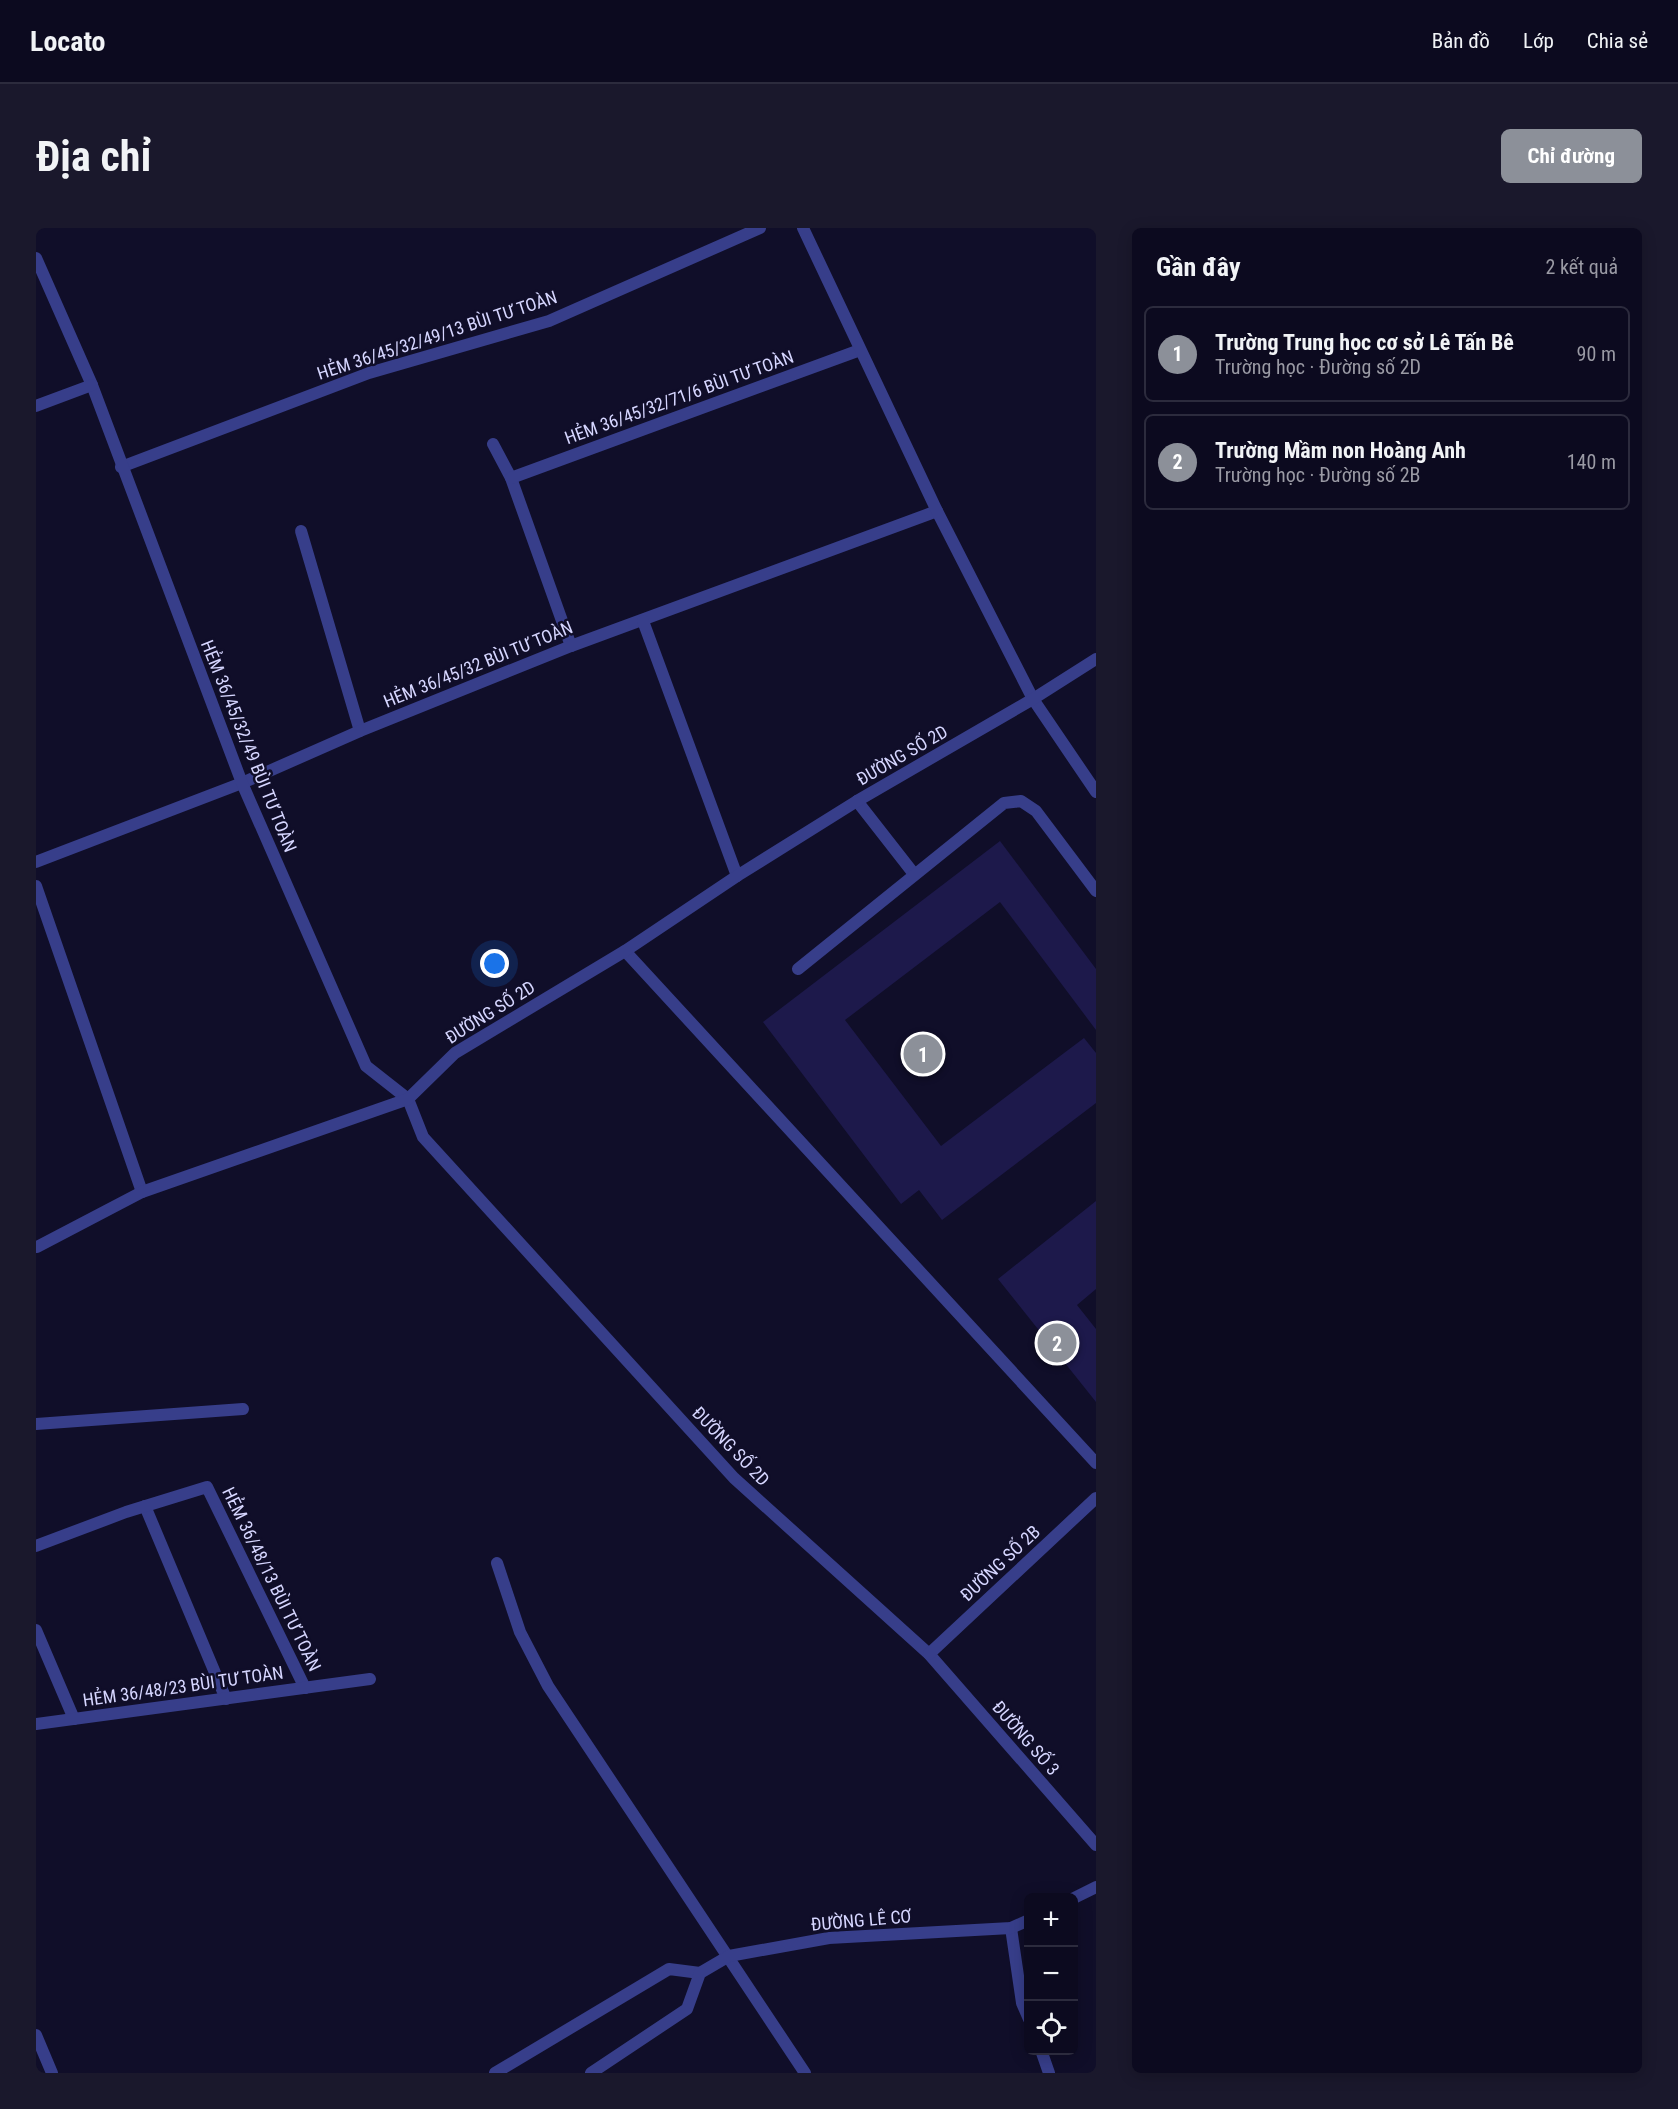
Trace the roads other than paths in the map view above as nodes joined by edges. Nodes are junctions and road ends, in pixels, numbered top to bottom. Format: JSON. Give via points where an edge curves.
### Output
{"nodes":[{"id":1,"x":760,"y":228,"type":"edge"},
{"id":2,"x":803,"y":228,"type":"edge"},
{"id":3,"x":36,"y":258,"type":"edge"},
{"id":4,"x":860,"y":350,"type":"junction"},
{"id":5,"x":92,"y":385,"type":"junction"},
{"id":6,"x":36,"y":406,"type":"edge"},
{"id":7,"x":493,"y":444,"type":"dead end"},
{"id":8,"x":121,"y":467,"type":"junction"},
{"id":9,"x":511,"y":478,"type":"junction"},
{"id":10,"x":937,"y":511,"type":"junction"},
{"id":11,"x":301,"y":531,"type":"dead end"},
{"id":12,"x":643,"y":621,"type":"junction"},
{"id":13,"x":571,"y":646,"type":"junction"},
{"id":14,"x":1096,"y":659,"type":"edge"},
{"id":15,"x":1033,"y":699,"type":"junction"},
{"id":16,"x":360,"y":731,"type":"junction"},
{"id":17,"x":242,"y":783,"type":"junction"},
{"id":18,"x":1096,"y":792,"type":"edge"},
{"id":19,"x":857,"y":801,"type":"junction"},
{"id":20,"x":36,"y":862,"type":"edge"},
{"id":21,"x":914,"y":874,"type":"junction"},
{"id":22,"x":738,"y":876,"type":"junction"},
{"id":23,"x":36,"y":886,"type":"edge"},
{"id":24,"x":1096,"y":891,"type":"edge"},
{"id":25,"x":626,"y":951,"type":"junction"},
{"id":26,"x":798,"y":969,"type":"dead end"},
{"id":27,"x":408,"y":1099,"type":"junction"},
{"id":28,"x":142,"y":1192,"type":"junction"},
{"id":29,"x":36,"y":1246,"type":"edge"},
{"id":30,"x":243,"y":1409,"type":"dead end"},
{"id":31,"x":36,"y":1424,"type":"edge"},
{"id":32,"x":1096,"y":1463,"type":"edge"},
{"id":33,"x":1096,"y":1498,"type":"edge"},
{"id":34,"x":145,"y":1506,"type":"junction"},
{"id":35,"x":36,"y":1546,"type":"edge"},
{"id":36,"x":497,"y":1563,"type":"dead end"},
{"id":37,"x":36,"y":1630,"type":"edge"},
{"id":38,"x":929,"y":1654,"type":"junction"},
{"id":39,"x":370,"y":1679,"type":"dead end"},
{"id":40,"x":305,"y":1688,"type":"junction"},
{"id":41,"x":226,"y":1699,"type":"junction"},
{"id":42,"x":74,"y":1719,"type":"junction"},
{"id":43,"x":36,"y":1724,"type":"edge"},
{"id":44,"x":1096,"y":1845,"type":"edge"},
{"id":45,"x":1096,"y":1887,"type":"edge"},
{"id":46,"x":1078,"y":1896,"type":"edge"},
{"id":47,"x":1024,"y":1922,"type":"edge"},
{"id":48,"x":1011,"y":1928,"type":"junction"},
{"id":49,"x":729,"y":1956,"type":"junction"},
{"id":50,"x":700,"y":1973,"type":"junction"},
{"id":51,"x":1024,"y":2008,"type":"edge"},
{"id":52,"x":36,"y":2035,"type":"edge"},
{"id":53,"x":1043,"y":2055,"type":"edge"},
{"id":54,"x":52,"y":2073,"type":"edge"},
{"id":55,"x":495,"y":2073,"type":"edge"},
{"id":56,"x":591,"y":2073,"type":"edge"},
{"id":57,"x":806,"y":2073,"type":"edge"},
{"id":58,"x":1049,"y":2073,"type":"edge"}],
"edges":[{"from":1,"to":8,"type":"street","name":"HẺM 36/45/32/49/13 BÙI TƯ TOÀN","via":[[549,321],[369,373]]},
{"from":2,"to":4,"type":"street"},
{"from":3,"to":5,"type":"street","name":"HẺM 36/45/32/49 BÙI TƯ TOÀN"},
{"from":4,"to":9,"type":"street","name":"HẺM 36/45/32/71/6 BÙI TƯ TOÀN"},
{"from":4,"to":10,"type":"street"},
{"from":5,"to":6,"type":"street"},
{"from":5,"to":8,"type":"street","name":"HẺM 36/45/32/49 BÙI TƯ TOÀN"},
{"from":7,"to":9,"type":"street"},
{"from":8,"to":17,"type":"street","name":"HẺM 36/45/32/49 BÙI TƯ TOÀN"},
{"from":9,"to":13,"type":"street"},
{"from":10,"to":12,"type":"street","name":"HẺM 36/45/32 BÙI TƯ TOÀN"},
{"from":10,"to":15,"type":"street"},
{"from":11,"to":16,"type":"street"},
{"from":12,"to":13,"type":"street","name":"HẺM 36/45/32 BÙI TƯ TOÀN"},
{"from":12,"to":22,"type":"street"},
{"from":13,"to":16,"type":"street","name":"HẺM 36/45/32 BÙI TƯ TOÀN"},
{"from":14,"to":15,"type":"street","name":"ĐƯỜNG SỐ 2D"},
{"from":15,"to":18,"type":"street"},
{"from":15,"to":19,"type":"street","name":"ĐƯỜNG SỐ 2D"},
{"from":16,"to":17,"type":"street","name":"HẺM 36/45/32 BÙI TƯ TOÀN"},
{"from":17,"to":20,"type":"street","name":"HẺM 36/45/32 BÙI TƯ TOÀN"},
{"from":17,"to":27,"type":"street","name":"HẺM 36/45/32/49 BÙI TƯ TOÀN","via":[[366,1066]]},
{"from":19,"to":21,"type":"street"},
{"from":19,"to":22,"type":"street","name":"ĐƯỜNG SỐ 2D"},
{"from":21,"to":24,"type":"street","via":[[1004,803],[1021,801],[1036,811]]},
{"from":21,"to":26,"type":"street"},
{"from":22,"to":25,"type":"street","name":"ĐƯỜNG SỐ 2D"},
{"from":23,"to":28,"type":"street"},
{"from":25,"to":27,"type":"street","name":"ĐƯỜNG SỐ 2D","via":[[455,1053]]},
{"from":25,"to":32,"type":"street"},
{"from":27,"to":28,"type":"street"},
{"from":27,"to":38,"type":"street","name":"ĐƯỜNG SỐ 2D","via":[[423,1137],[734,1478]]},
{"from":28,"to":29,"type":"street"},
{"from":30,"to":31,"type":"street"},
{"from":33,"to":38,"type":"street","name":"ĐƯỜNG SỐ 2B"},
{"from":34,"to":35,"type":"street","name":"HẺM 36/48/13 BÙI TƯ TOÀN"},
{"from":34,"to":40,"type":"street","name":"HẺM 36/48/13 BÙI TƯ TOÀN","via":[[207,1487]]},
{"from":34,"to":41,"type":"street"},
{"from":36,"to":49,"type":"street","via":[[520,1632],[548,1686]]},
{"from":37,"to":42,"type":"street"},
{"from":38,"to":44,"type":"street","name":"ĐƯỜNG SỐ 3"},
{"from":39,"to":40,"type":"street","name":"HẺM 36/48/23 BÙI TƯ TOÀN"},
{"from":40,"to":41,"type":"street","name":"HẺM 36/48/23 BÙI TƯ TOÀN"},
{"from":41,"to":42,"type":"street","name":"HẺM 36/48/23 BÙI TƯ TOÀN"},
{"from":42,"to":43,"type":"street","name":"HẺM 36/48/23 BÙI TƯ TOÀN"},
{"from":45,"to":46,"type":"street"},
{"from":47,"to":48,"type":"street","name":"ĐƯỜNG LÊ CƠ"},
{"from":48,"to":49,"type":"street","name":"ĐƯỜNG LÊ CƠ","via":[[829,1938]]},
{"from":48,"to":51,"type":"street"},
{"from":49,"to":50,"type":"street","name":"ĐƯỜNG LÊ CƠ"},
{"from":49,"to":57,"type":"street"},
{"from":50,"to":55,"type":"street","via":[[669,1969]]},
{"from":50,"to":56,"type":"street","via":[[687,2009]]},
{"from":52,"to":54,"type":"street"},
{"from":53,"to":58,"type":"street"}]}
